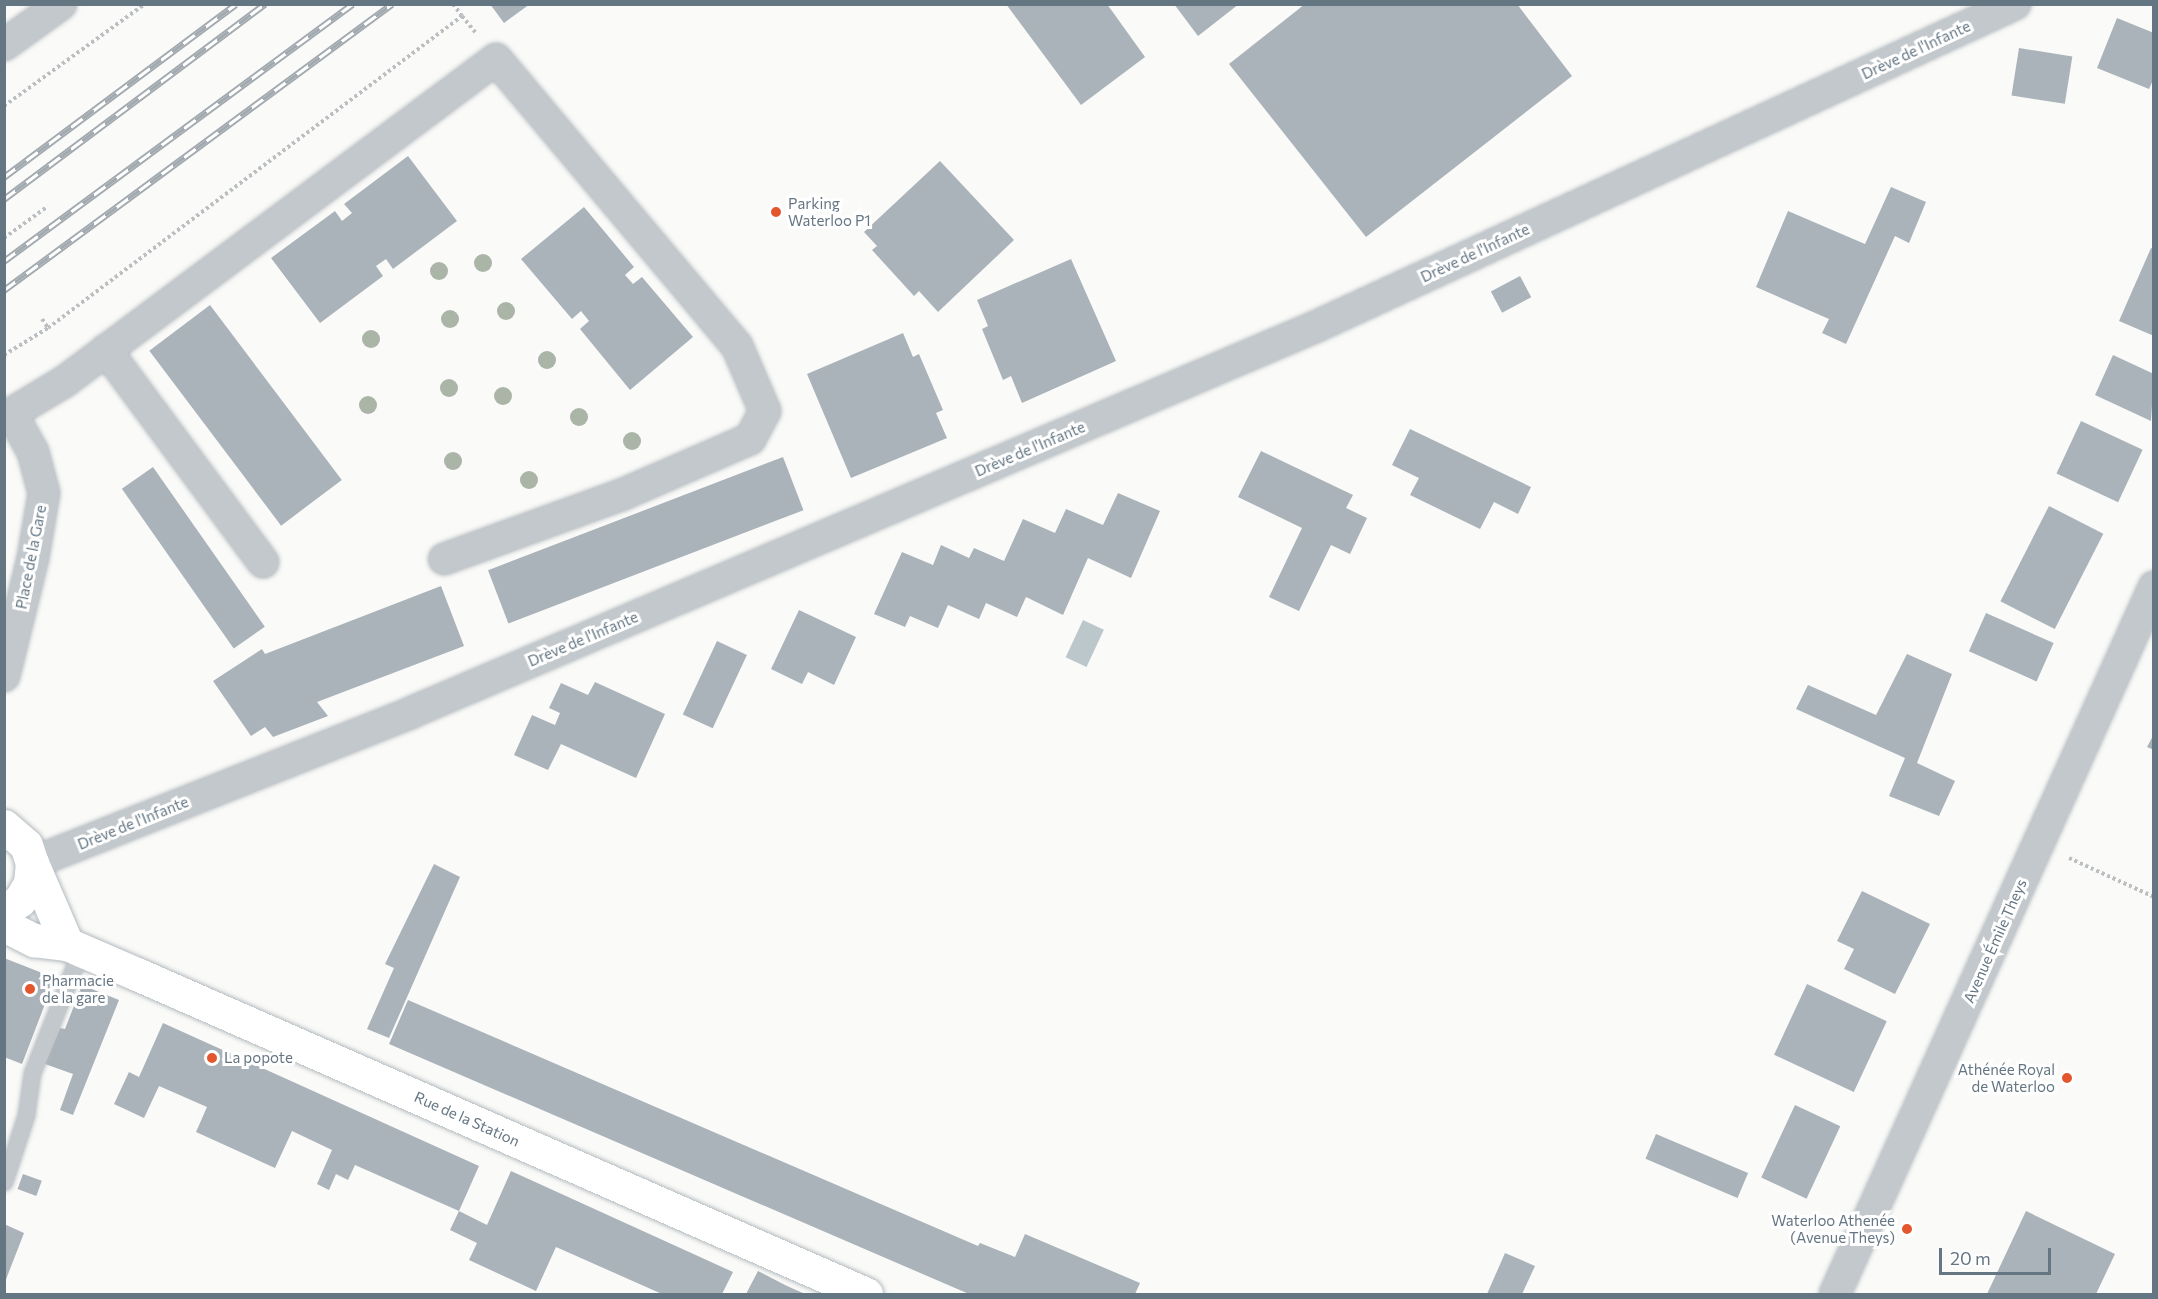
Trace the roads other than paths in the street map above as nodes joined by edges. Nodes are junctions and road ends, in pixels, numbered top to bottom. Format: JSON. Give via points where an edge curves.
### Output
{"nodes":[{"id":1,"x":61,"y":4,"type":"edge"},
{"id":2,"x":2015,"y":4,"type":"edge"},
{"id":3,"x":4,"y":45,"type":"edge"},
{"id":4,"x":106,"y":350,"type":"junction"},
{"id":5,"x":9,"y":417,"type":"edge"},
{"id":6,"x":444,"y":560,"type":"dead end"},
{"id":7,"x":263,"y":562,"type":"dead end"},
{"id":8,"x":2154,"y":586,"type":"edge"},
{"id":9,"x":4,"y":676,"type":"edge"},
{"id":10,"x":4,"y":826,"type":"edge"},
{"id":11,"x":32,"y":863,"type":"junction"},
{"id":12,"x":4,"y":912,"type":"edge"},
{"id":13,"x":4,"y":925,"type":"edge"},
{"id":14,"x":74,"y":947,"type":"junction"},
{"id":15,"x":4,"y":1182,"type":"edge"},
{"id":16,"x":866,"y":1294,"type":"edge"},
{"id":17,"x":1835,"y":1294,"type":"edge"}],
"edges":[{"from":1,"to":3,"type":"street"},
{"from":2,"to":11,"type":"street","name":"Drève de l'Infante","via":[[1304,332],[410,713]]},
{"from":4,"to":5,"type":"street"},
{"from":4,"to":6,"type":"street","via":[[496,59],[737,346],[765,411],[750,439],[621,495]]},
{"from":4,"to":7,"type":"street"},
{"from":5,"to":9,"type":"street","name":"Place de la Gare","via":[[33,452],[44,493],[33,558]]},
{"from":8,"to":17,"type":"street","name":"Avenue Émile Theys"},
{"from":10,"to":11,"type":"street","via":[[26,845]]},
{"from":11,"to":12,"type":"street","via":[[30,883],[20,900]]},
{"from":11,"to":14,"type":"street"},
{"from":13,"to":14,"type":"street","name":"Rue de la Station","via":[[34,940]]},
{"from":14,"to":15,"type":"lane","via":[[33,1073],[26,1115]]},
{"from":14,"to":16,"type":"street","name":"Rue de la Station"}]}
